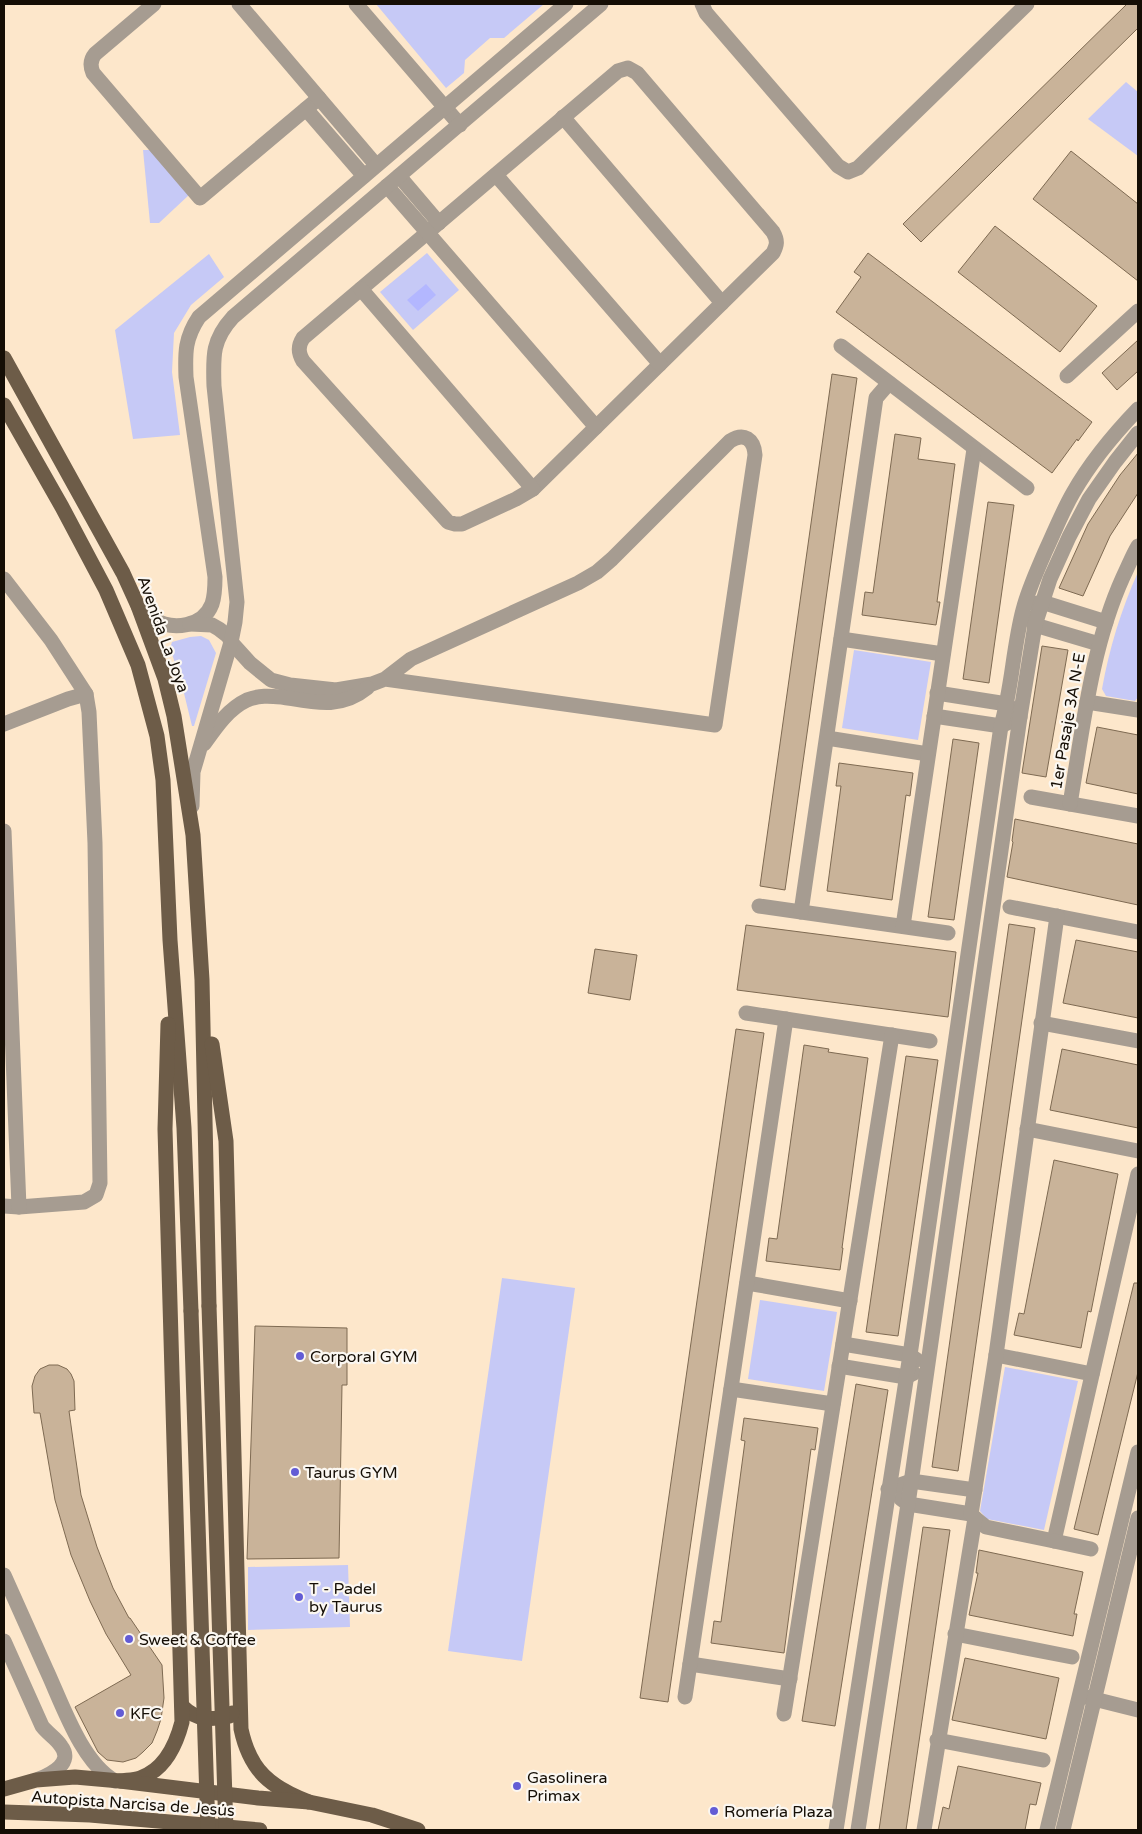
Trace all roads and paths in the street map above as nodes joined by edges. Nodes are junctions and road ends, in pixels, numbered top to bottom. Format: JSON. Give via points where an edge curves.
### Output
{"nodes":[{"id":1,"x":154,"y":4,"type":"edge"},
{"id":2,"x":239,"y":4,"type":"edge"},
{"id":3,"x":356,"y":4,"type":"edge"},
{"id":4,"x":566,"y":4,"type":"edge"},
{"id":5,"x":601,"y":4,"type":"edge"},
{"id":6,"x":702,"y":4,"type":"edge"},
{"id":7,"x":1027,"y":4,"type":"edge"},
{"id":8,"x":319,"y":98,"type":"junction"},
{"id":9,"x":445,"y":107,"type":"junction"},
{"id":10,"x":306,"y":109,"type":"junction"},
{"id":11,"x":563,"y":117,"type":"junction"},
{"id":12,"x":460,"y":124,"type":"junction"},
{"id":13,"x":376,"y":165,"type":"junction"},
{"id":14,"x":496,"y":175,"type":"junction"},
{"id":15,"x":364,"y":176,"type":"junction"},
{"id":16,"x":399,"y":176,"type":"junction"},
{"id":17,"x":387,"y":186,"type":"junction"},
{"id":18,"x":434,"y":227,"type":"junction"},
{"id":19,"x":361,"y":289,"type":"junction"},
{"id":20,"x":722,"y":303,"type":"junction"},
{"id":21,"x":1138,"y":311,"type":"edge"},
{"id":22,"x":841,"y":346,"type":"dead end"},
{"id":23,"x":4,"y":358,"type":"edge"},
{"id":24,"x":660,"y":364,"type":"junction"},
{"id":25,"x":1067,"y":376,"type":"dead end"},
{"id":26,"x":889,"y":383,"type":"junction"},
{"id":27,"x":216,"y":397,"type":"junction"},
{"id":28,"x":190,"y":402,"type":"junction"},
{"id":29,"x":4,"y":405,"type":"edge"},
{"id":30,"x":1138,"y":409,"type":"edge"},
{"id":31,"x":596,"y":427,"type":"junction"},
{"id":32,"x":1138,"y":433,"type":"edge"},
{"id":33,"x":974,"y":449,"type":"junction"},
{"id":34,"x":1026,"y":488,"type":"dead end"},
{"id":35,"x":533,"y":489,"type":"junction"},
{"id":36,"x":1138,"y":546,"type":"edge"},
{"id":37,"x":4,"y":579,"type":"edge"},
{"id":38,"x":1042,"y":602,"type":"junction"},
{"id":39,"x":138,"y":606,"type":"junction"},
{"id":40,"x":1024,"y":608,"type":"junction"},
{"id":41,"x":1106,"y":622,"type":"junction"},
{"id":42,"x":190,"y":624,"type":"junction"},
{"id":43,"x":1035,"y":625,"type":"junction"},
{"id":44,"x":841,"y":638,"type":"junction"},
{"id":45,"x":231,"y":642,"type":"junction"},
{"id":46,"x":1100,"y":644,"type":"junction"},
{"id":47,"x":943,"y":654,"type":"junction"},
{"id":48,"x":379,"y":682,"type":"junction"},
{"id":49,"x":86,"y":694,"type":"junction"},
{"id":50,"x":938,"y":694,"type":"junction"},
{"id":51,"x":1087,"y":702,"type":"junction"},
{"id":52,"x":1007,"y":704,"type":"junction"},
{"id":53,"x":1138,"y":710,"type":"edge"},
{"id":54,"x":934,"y":716,"type":"junction"},
{"id":55,"x":1020,"y":717,"type":"junction"},
{"id":56,"x":4,"y":724,"type":"edge"},
{"id":57,"x":1001,"y":726,"type":"junction"},
{"id":58,"x":827,"y":738,"type":"junction"},
{"id":59,"x":198,"y":752,"type":"junction"},
{"id":60,"x":928,"y":754,"type":"junction"},
{"id":61,"x":1031,"y":797,"type":"dead end"},
{"id":62,"x":1070,"y":804,"type":"junction"},
{"id":63,"x":1138,"y":816,"type":"edge"},
{"id":64,"x":4,"y":831,"type":"edge"},
{"id":65,"x":194,"y":835,"type":"junction"},
{"id":66,"x":759,"y":906,"type":"dead end"},
{"id":67,"x":1010,"y":907,"type":"dead end"},
{"id":68,"x":801,"y":912,"type":"junction"},
{"id":69,"x":1057,"y":916,"type":"junction"},
{"id":70,"x":903,"y":926,"type":"junction"},
{"id":71,"x":1138,"y":932,"type":"edge"},
{"id":72,"x":948,"y":933,"type":"dead end"},
{"id":73,"x":170,"y":940,"type":"junction"},
{"id":74,"x":202,"y":980,"type":"junction"},
{"id":75,"x":746,"y":1013,"type":"dead end"},
{"id":76,"x":786,"y":1019,"type":"junction"},
{"id":77,"x":1041,"y":1023,"type":"junction"},
{"id":78,"x":892,"y":1035,"type":"junction"},
{"id":79,"x":930,"y":1041,"type":"dead end"},
{"id":80,"x":1138,"y":1042,"type":"edge"},
{"id":81,"x":1027,"y":1129,"type":"junction"},
{"id":82,"x":1138,"y":1151,"type":"edge"},
{"id":83,"x":1138,"y":1174,"type":"edge"},
{"id":84,"x":11,"y":1206,"type":"edge"},
{"id":85,"x":747,"y":1283,"type":"junction"},
{"id":86,"x":850,"y":1300,"type":"junction"},
{"id":87,"x":843,"y":1344,"type":"junction"},
{"id":88,"x":910,"y":1355,"type":"junction"},
{"id":89,"x":996,"y":1355,"type":"junction"},
{"id":90,"x":839,"y":1366,"type":"junction"},
{"id":91,"x":927,"y":1367,"type":"junction"},
{"id":92,"x":1092,"y":1374,"type":"junction"},
{"id":93,"x":906,"y":1376,"type":"junction"},
{"id":94,"x":731,"y":1389,"type":"junction"},
{"id":95,"x":833,"y":1404,"type":"junction"},
{"id":96,"x":1138,"y":1452,"type":"edge"},
{"id":97,"x":911,"y":1480,"type":"junction"},
{"id":98,"x":888,"y":1488,"type":"junction"},
{"id":99,"x":975,"y":1490,"type":"junction"},
{"id":100,"x":908,"y":1504,"type":"junction"},
{"id":101,"x":973,"y":1516,"type":"junction"},
{"id":102,"x":1138,"y":1518,"type":"edge"},
{"id":103,"x":1054,"y":1541,"type":"junction"},
{"id":104,"x":1091,"y":1549,"type":"dead end"},
{"id":105,"x":4,"y":1575,"type":"edge"},
{"id":106,"x":955,"y":1634,"type":"junction"},
{"id":107,"x":4,"y":1641,"type":"edge"},
{"id":108,"x":1072,"y":1657,"type":"dead end"},
{"id":109,"x":690,"y":1664,"type":"junction"},
{"id":110,"x":790,"y":1679,"type":"junction"},
{"id":111,"x":686,"y":1698,"type":"dead end"},
{"id":112,"x":1088,"y":1698,"type":"junction"},
{"id":113,"x":240,"y":1703,"type":"junction"},
{"id":114,"x":182,"y":1706,"type":"junction"},
{"id":115,"x":1138,"y":1710,"type":"edge"},
{"id":116,"x":784,"y":1714,"type":"dead end"},
{"id":117,"x":74,"y":1730,"type":"junction"},
{"id":118,"x":56,"y":1740,"type":"junction"},
{"id":119,"x":937,"y":1740,"type":"junction"},
{"id":120,"x":1042,"y":1760,"type":"dead end"},
{"id":121,"x":36,"y":1780,"type":"junction"},
{"id":122,"x":118,"y":1781,"type":"junction"},
{"id":123,"x":4,"y":1789,"type":"edge"},
{"id":124,"x":309,"y":1802,"type":"junction"},
{"id":125,"x":4,"y":1812,"type":"edge"},
{"id":126,"x":208,"y":1830,"type":"edge"},
{"id":127,"x":226,"y":1830,"type":"edge"},
{"id":128,"x":260,"y":1830,"type":"edge"},
{"id":129,"x":418,"y":1830,"type":"edge"},
{"id":130,"x":836,"y":1830,"type":"edge"},
{"id":131,"x":858,"y":1830,"type":"edge"},
{"id":132,"x":924,"y":1830,"type":"edge"},
{"id":133,"x":1047,"y":1830,"type":"edge"},
{"id":134,"x":1063,"y":1830,"type":"edge"}],
"edges":[{"from":1,"to":10,"type":"street","via":[[95,54],[90,63],[91,69],[200,198]]},
{"from":2,"to":8,"type":"street"},
{"from":3,"to":9,"type":"street"},
{"from":4,"to":9,"type":"street"},
{"from":5,"to":12,"type":"street"},
{"from":6,"to":7,"type":"street","via":[[706,13],[838,166],[848,172],[858,168]]},
{"from":8,"to":10,"type":"street"},
{"from":8,"to":13,"type":"street"},
{"from":9,"to":12,"type":"street"},
{"from":9,"to":13,"type":"street"},
{"from":10,"to":15,"type":"street"},
{"from":11,"to":14,"type":"street"},
{"from":11,"to":20,"type":"street"},
{"from":11,"to":20,"type":"street","via":[[618,71],[633,69],[773,232],[777,242],[773,253]]},
{"from":12,"to":16,"type":"street"},
{"from":13,"to":15,"type":"street"},
{"from":14,"to":18,"type":"street"},
{"from":14,"to":24,"type":"street"},
{"from":15,"to":28,"type":"street","via":[[199,317],[188,336],[186,348]]},
{"from":16,"to":17,"type":"street"},
{"from":16,"to":18,"type":"street"},
{"from":17,"to":18,"type":"street"},
{"from":17,"to":27,"type":"street","via":[[226,325],[215,346]]},
{"from":18,"to":19,"type":"street"},
{"from":18,"to":31,"type":"street"},
{"from":19,"to":35,"type":"street"},
{"from":19,"to":35,"type":"street","via":[[303,338],[299,348],[302,361],[448,522],[462,524]]},
{"from":20,"to":24,"type":"street"},
{"from":21,"to":25,"type":"street"},
{"from":22,"to":26,"type":"street"},
{"from":23,"to":39,"type":"main road","name":"Avenida La Joya"},
{"from":24,"to":31,"type":"street"},
{"from":26,"to":33,"type":"street"},
{"from":26,"to":44,"type":"street","via":[[876,398]]},
{"from":27,"to":28,"type":"street"},
{"from":27,"to":45,"type":"street","via":[[237,602]]},
{"from":28,"to":42,"type":"street","via":[[215,577],[215,592],[208,611]]},
{"from":29,"to":73,"type":"main road","via":[[106,590],[138,665],[157,736],[163,780]]},
{"from":30,"to":40,"type":"street","via":[[1122,425],[1073,493],[1035,575]]},
{"from":31,"to":35,"type":"street"},
{"from":32,"to":38,"type":"street","via":[[1089,499],[1069,536]]},
{"from":33,"to":34,"type":"street"},
{"from":33,"to":47,"type":"street"},
{"from":36,"to":41,"type":"street","name":"1er Pasaje 3A N-E"},
{"from":37,"to":49,"type":"street","via":[[51,640]]},
{"from":38,"to":40,"type":"street"},
{"from":38,"to":41,"type":"street"},
{"from":38,"to":43,"type":"street"},
{"from":39,"to":42,"type":"street","via":[[159,622]]},
{"from":39,"to":65,"type":"main road","name":"Avenida La Joya","via":[[165,679]]},
{"from":40,"to":43,"type":"street"},
{"from":40,"to":52,"type":"street"},
{"from":41,"to":46,"type":"street","name":"1er Pasaje 3A N-E"},
{"from":42,"to":45,"type":"street","via":[[212,625],[224,632]]},
{"from":43,"to":46,"type":"street","name":"1er Pasaje 3A N-E"},
{"from":43,"to":55,"type":"street"},
{"from":44,"to":47,"type":"street"},
{"from":44,"to":58,"type":"street"},
{"from":45,"to":48,"type":"street","via":[[262,675],[278,682],[325,690]]},
{"from":45,"to":59,"type":"street"},
{"from":46,"to":51,"type":"street","name":"1er Pasaje 3A N-E"},
{"from":47,"to":50,"type":"street"},
{"from":48,"to":48,"type":"street","via":[[715,725],[755,455],[751,441],[745,437],[730,441],[596,572],[411,659]]},
{"from":48,"to":59,"type":"street","via":[[338,703],[261,696],[248,700],[221,722]]},
{"from":49,"to":56,"type":"street"},
{"from":49,"to":84,"type":"street","via":[[95,843],[100,1183],[96,1195],[84,1202]]},
{"from":50,"to":52,"type":"street"},
{"from":50,"to":54,"type":"street"},
{"from":51,"to":53,"type":"street"},
{"from":51,"to":62,"type":"street","name":"1er Pasaje 3A N-E"},
{"from":52,"to":55,"type":"street"},
{"from":52,"to":57,"type":"street"},
{"from":54,"to":57,"type":"street"},
{"from":54,"to":60,"type":"street"},
{"from":55,"to":57,"type":"street"},
{"from":55,"to":91,"type":"street"},
{"from":57,"to":88,"type":"street"},
{"from":58,"to":60,"type":"street"},
{"from":58,"to":68,"type":"street"},
{"from":59,"to":65,"type":"street","via":[[192,787]]},
{"from":60,"to":70,"type":"street"},
{"from":61,"to":62,"type":"street"},
{"from":62,"to":63,"type":"street"},
{"from":64,"to":84,"type":"street"},
{"from":65,"to":74,"type":"main road","name":"Avenida La Joya"},
{"from":66,"to":68,"type":"street"},
{"from":67,"to":69,"type":"street"},
{"from":68,"to":70,"type":"street"},
{"from":69,"to":71,"type":"street"},
{"from":69,"to":77,"type":"street"},
{"from":70,"to":72,"type":"street"},
{"from":73,"to":114,"type":"main road","via":[[166,1129]]},
{"from":73,"to":126,"type":"main road","bridge":true,"via":[[184,1128]]},
{"from":74,"to":113,"type":"main road","via":[[226,1141]]},
{"from":74,"to":127,"type":"main road","bridge":true},
{"from":75,"to":76,"type":"street"},
{"from":76,"to":78,"type":"street"},
{"from":76,"to":85,"type":"street"},
{"from":77,"to":80,"type":"street"},
{"from":77,"to":81,"type":"street"},
{"from":78,"to":79,"type":"street"},
{"from":78,"to":86,"type":"street"},
{"from":81,"to":82,"type":"street"},
{"from":81,"to":89,"type":"street"},
{"from":83,"to":92,"type":"street"},
{"from":85,"to":86,"type":"street"},
{"from":85,"to":94,"type":"street"},
{"from":86,"to":87,"type":"street"},
{"from":87,"to":88,"type":"street"},
{"from":87,"to":90,"type":"street"},
{"from":88,"to":91,"type":"street"},
{"from":88,"to":93,"type":"street"},
{"from":89,"to":92,"type":"street"},
{"from":89,"to":99,"type":"street"},
{"from":90,"to":93,"type":"street"},
{"from":90,"to":95,"type":"street"},
{"from":91,"to":93,"type":"street"},
{"from":91,"to":97,"type":"street"},
{"from":92,"to":103,"type":"street"},
{"from":93,"to":98,"type":"street"},
{"from":94,"to":95,"type":"street"},
{"from":94,"to":109,"type":"street"},
{"from":95,"to":110,"type":"street"},
{"from":96,"to":112,"type":"street"},
{"from":97,"to":98,"type":"street"},
{"from":97,"to":99,"type":"street"},
{"from":97,"to":100,"type":"street"},
{"from":98,"to":100,"type":"street"},
{"from":98,"to":130,"type":"street"},
{"from":99,"to":101,"type":"street"},
{"from":100,"to":101,"type":"street"},
{"from":100,"to":131,"type":"street"},
{"from":101,"to":103,"type":"street","via":[[986,1527]]},
{"from":101,"to":106,"type":"street"},
{"from":102,"to":112,"type":"street"},
{"from":103,"to":104,"type":"street"},
{"from":105,"to":117,"type":"street"},
{"from":106,"to":108,"type":"street"},
{"from":106,"to":119,"type":"street"},
{"from":107,"to":118,"type":"street","via":[[42,1726]]},
{"from":109,"to":110,"type":"street"},
{"from":109,"to":111,"type":"street"},
{"from":110,"to":116,"type":"street"},
{"from":112,"to":115,"type":"street"},
{"from":112,"to":133,"type":"street"},
{"from":112,"to":134,"type":"street"},
{"from":113,"to":114,"type":"main road","via":[[230,1716],[207,1719],[200,1719]]},
{"from":113,"to":124,"type":"main road","via":[[244,1744],[256,1768],[275,1787]]},
{"from":114,"to":122,"type":"main road","via":[[179,1734],[167,1758],[140,1778]]},
{"from":117,"to":118,"type":"street"},
{"from":117,"to":122,"type":"street","via":[[98,1768]]},
{"from":118,"to":121,"type":"street","via":[[64,1752],[61,1766]]},
{"from":119,"to":120,"type":"street"},
{"from":119,"to":132,"type":"street"},
{"from":121,"to":122,"type":"main road","via":[[74,1777]]},
{"from":121,"to":123,"type":"main road"},
{"from":122,"to":124,"type":"main road"},
{"from":124,"to":129,"type":"main road","via":[[372,1815]]},
{"from":125,"to":128,"type":"main road","name":"Autopista Narcisa de Jesús","via":[[90,1815]]}]}
